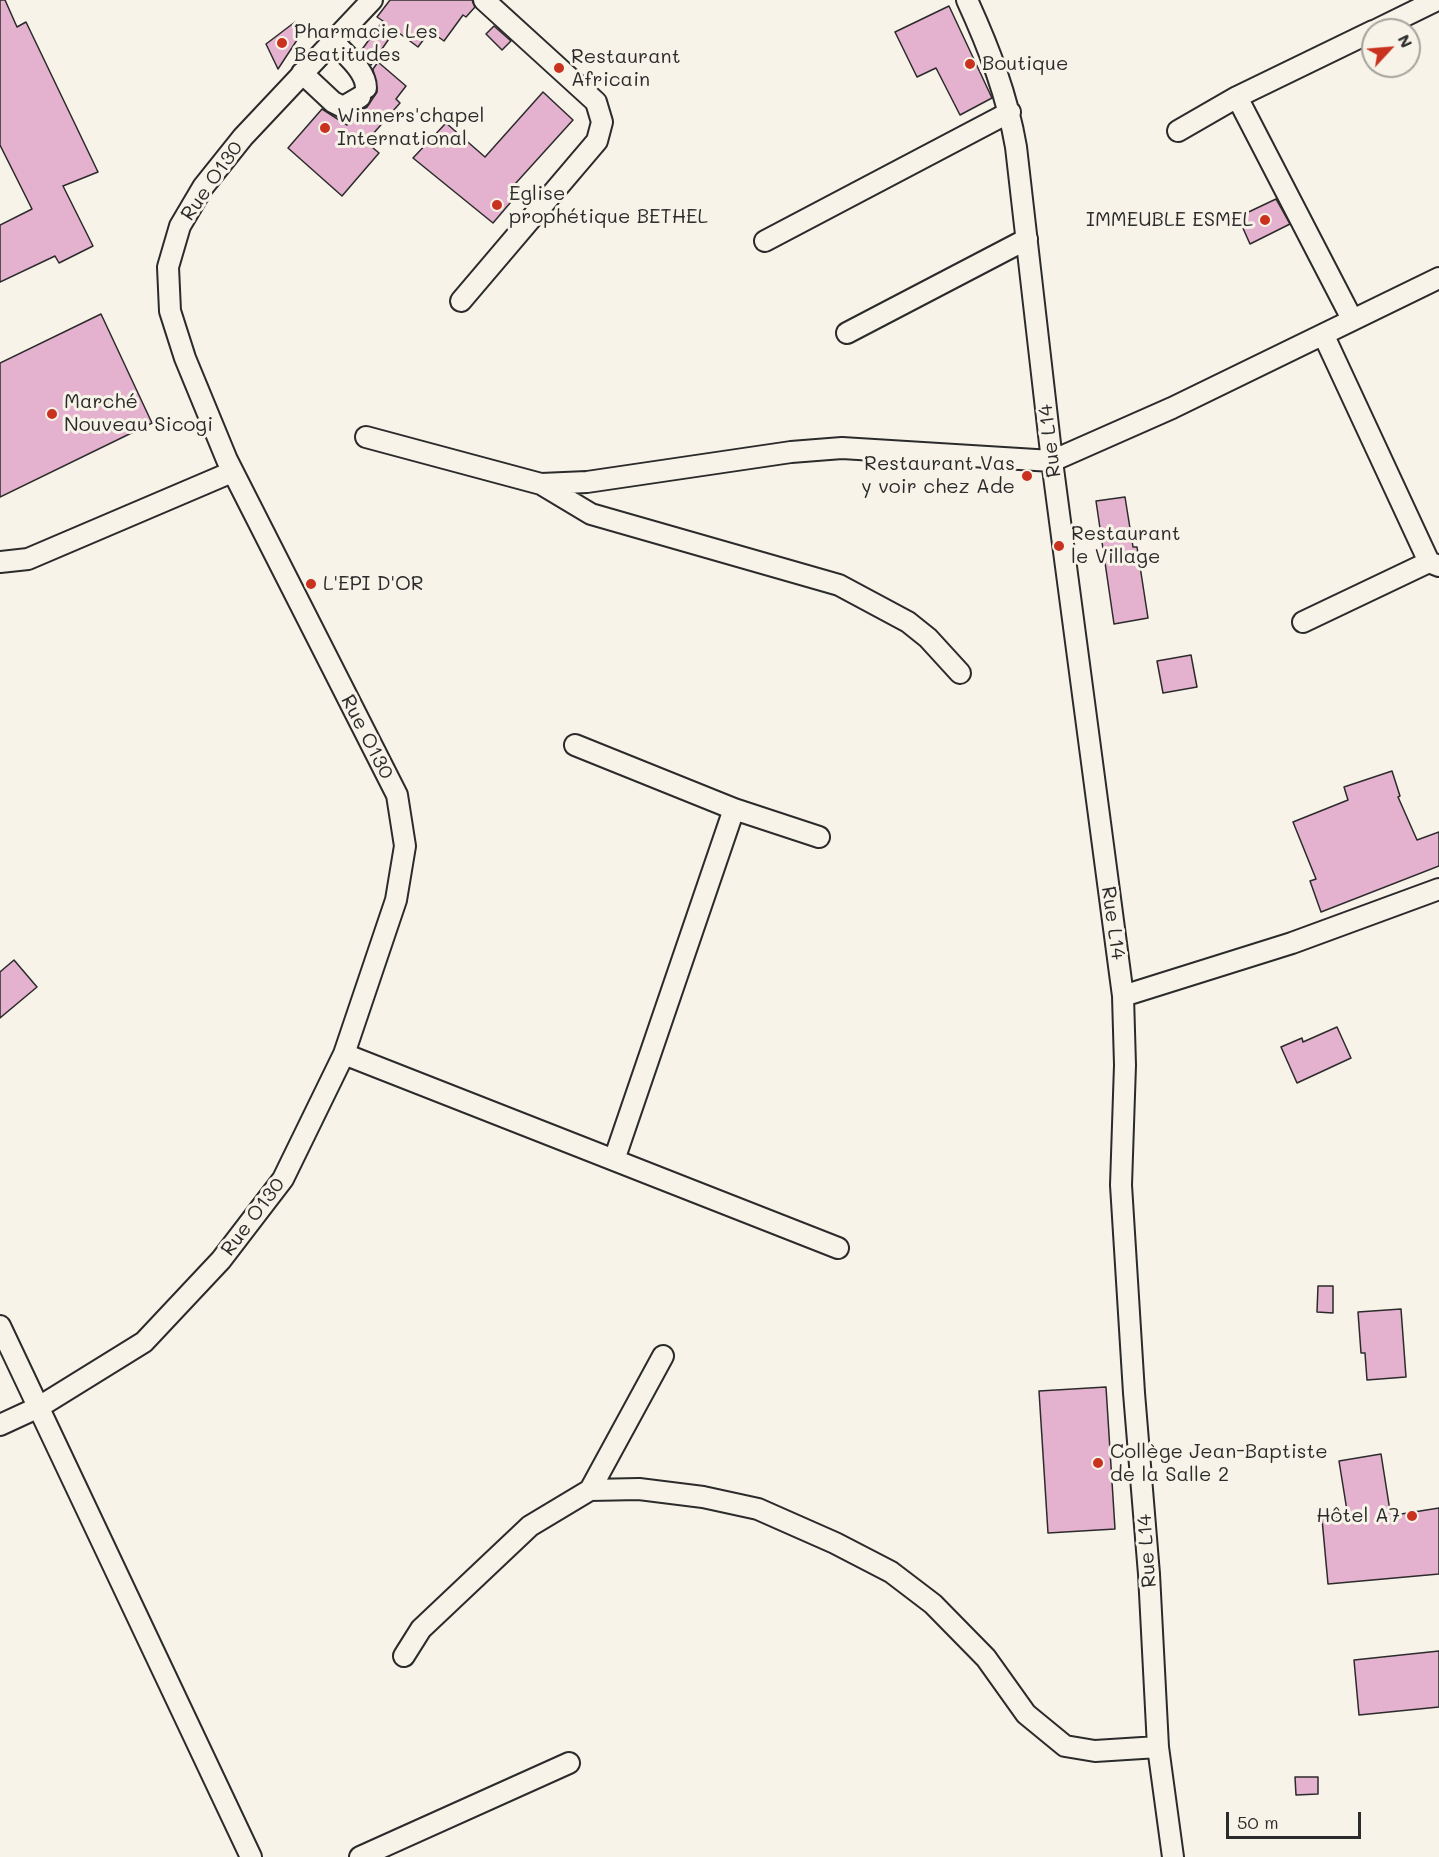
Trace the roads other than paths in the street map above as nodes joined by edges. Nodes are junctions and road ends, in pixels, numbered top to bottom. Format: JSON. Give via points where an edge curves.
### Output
{"nodes":[{"id":1,"x":484,"y":0,"type":"edge"},
{"id":2,"x":967,"y":0,"type":"edge"},
{"id":3,"x":368,"y":2,"type":"edge"},
{"id":4,"x":1429,"y":2,"type":"edge"},
{"id":5,"x":1399,"y":18,"type":"edge"},
{"id":6,"x":1361,"y":37,"type":"edge"},
{"id":7,"x":333,"y":41,"type":"junction"},
{"id":8,"x":302,"y":73,"type":"junction"},
{"id":9,"x":1237,"y":97,"type":"junction"},
{"id":10,"x":1010,"y":112,"type":"junction"},
{"id":11,"x":1178,"y":131,"type":"dead end"},
{"id":12,"x":1027,"y":239,"type":"junction"},
{"id":13,"x":765,"y":241,"type":"dead end"},
{"id":14,"x":1439,"y":278,"type":"edge"},
{"id":15,"x":461,"y":301,"type":"dead end"},
{"id":16,"x":1352,"y":320,"type":"junction"},
{"id":17,"x":848,"y":333,"type":"dead end"},
{"id":18,"x":1324,"y":336,"type":"junction"},
{"id":19,"x":366,"y":437,"type":"dead end"},
{"id":20,"x":1052,"y":462,"type":"junction"},
{"id":21,"x":232,"y":472,"type":"junction"},
{"id":22,"x":541,"y":484,"type":"junction"},
{"id":23,"x":0,"y":562,"type":"edge"},
{"id":24,"x":1434,"y":564,"type":"edge"},
{"id":25,"x":1303,"y":622,"type":"dead end"},
{"id":26,"x":960,"y":673,"type":"dead end"},
{"id":27,"x":575,"y":745,"type":"dead end"},
{"id":28,"x":734,"y":809,"type":"junction"},
{"id":29,"x":819,"y":837,"type":"dead end"},
{"id":30,"x":1439,"y":889,"type":"edge"},
{"id":31,"x":1123,"y":996,"type":"junction"},
{"id":32,"x":344,"y":1054,"type":"junction"},
{"id":33,"x":614,"y":1160,"type":"junction"},
{"id":34,"x":838,"y":1248,"type":"dead end"},
{"id":35,"x":0,"y":1326,"type":"edge"},
{"id":36,"x":663,"y":1356,"type":"dead end"},
{"id":37,"x":39,"y":1407,"type":"junction"},
{"id":38,"x":0,"y":1425,"type":"edge"},
{"id":39,"x":590,"y":1490,"type":"junction"},
{"id":40,"x":404,"y":1656,"type":"dead end"},
{"id":41,"x":1158,"y":1747,"type":"junction"},
{"id":42,"x":570,"y":1763,"type":"dead end"},
{"id":43,"x":251,"y":1857,"type":"edge"},
{"id":44,"x":360,"y":1857,"type":"edge"},
{"id":45,"x":1173,"y":1857,"type":"edge"}],
"edges":[{"from":1,"to":15,"type":"street","via":[[596,102],[602,122],[597,141]]},
{"from":2,"to":10,"type":"street","name":"Rue L14","via":[[987,43]]},
{"from":3,"to":7,"type":"street","name":"Rue O130"},
{"from":4,"to":5,"type":"street"},
{"from":6,"to":9,"type":"street"},
{"from":7,"to":8,"type":"street","name":"Rue O130"},
{"from":7,"to":8,"type":"street","via":[[362,73],[363,92],[343,107]]},
{"from":8,"to":21,"type":"street","name":"Rue O130","via":[[203,187],[180,226],[168,267],[170,311]]},
{"from":9,"to":11,"type":"street"},
{"from":9,"to":16,"type":"street"},
{"from":10,"to":12,"type":"street","name":"Rue L14"},
{"from":10,"to":13,"type":"street"},
{"from":12,"to":17,"type":"street"},
{"from":12,"to":20,"type":"street","name":"Rue L14"},
{"from":14,"to":16,"type":"street"},
{"from":16,"to":18,"type":"street"},
{"from":18,"to":20,"type":"street"},
{"from":18,"to":24,"type":"street"},
{"from":19,"to":22,"type":"street"},
{"from":20,"to":22,"type":"street","via":[[842,448],[587,482]]},
{"from":20,"to":31,"type":"street","name":"Rue L14"},
{"from":21,"to":23,"type":"street","via":[[28,560]]},
{"from":21,"to":32,"type":"street","name":"Rue O130","via":[[397,795],[405,846],[396,900]]},
{"from":22,"to":26,"type":"street","via":[[591,514],[839,585],[908,622]]},
{"from":24,"to":25,"type":"street"},
{"from":27,"to":28,"type":"street"},
{"from":28,"to":29,"type":"street"},
{"from":28,"to":33,"type":"street"},
{"from":30,"to":31,"type":"street","via":[[1292,943]]},
{"from":31,"to":41,"type":"street","name":"Rue L14","via":[[1121,1185]]},
{"from":32,"to":33,"type":"street"},
{"from":32,"to":37,"type":"street","name":"Rue O130","via":[[283,1179],[221,1260],[144,1342]]},
{"from":33,"to":34,"type":"street"},
{"from":35,"to":37,"type":"street"},
{"from":36,"to":39,"type":"street"},
{"from":37,"to":38,"type":"street","name":"Rue O130"},
{"from":37,"to":43,"type":"street"},
{"from":39,"to":40,"type":"street","via":[[530,1526],[421,1629]]},
{"from":39,"to":41,"type":"street","via":[[639,1489],[703,1497],[758,1509],[826,1539],[891,1572],[933,1604],[986,1658],[1026,1714],[1065,1746],[1095,1751]]},
{"from":41,"to":45,"type":"street","name":"Rue L14"},
{"from":42,"to":44,"type":"street"}]}
